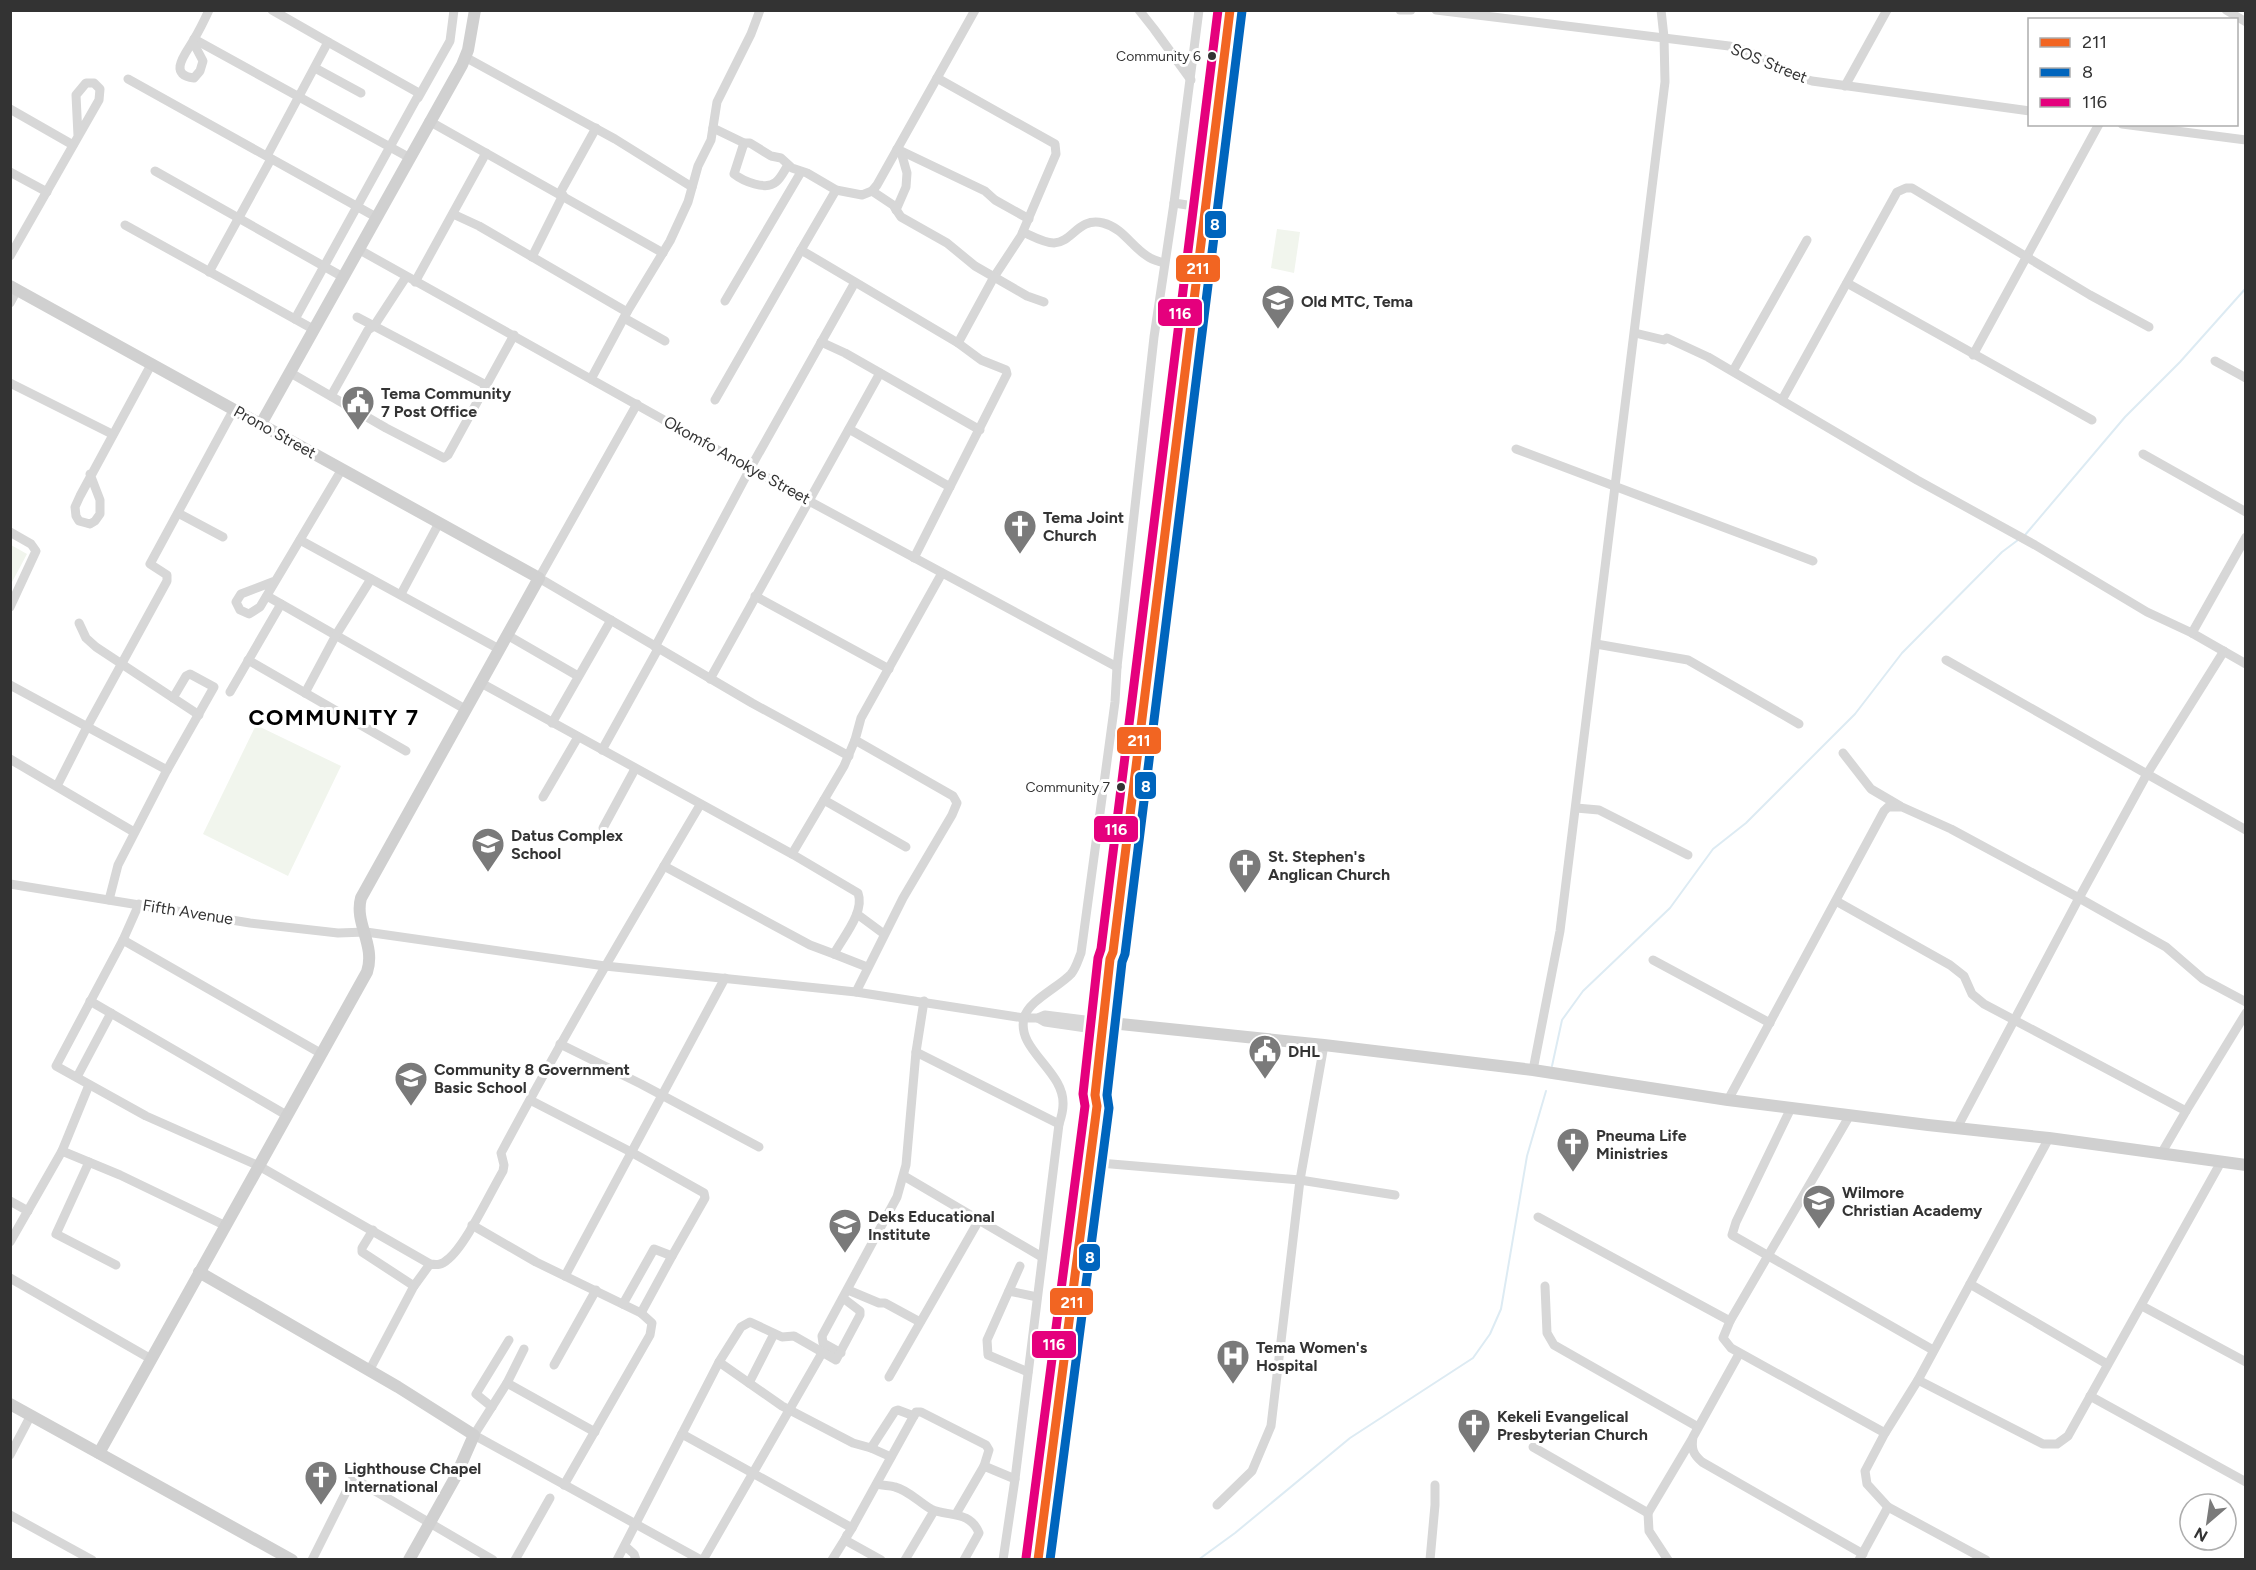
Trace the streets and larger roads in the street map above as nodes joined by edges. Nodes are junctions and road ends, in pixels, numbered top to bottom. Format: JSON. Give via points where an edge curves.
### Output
{"nodes":[{"id":1,"x":209,"y":10,"type":"edge"},
{"id":2,"x":273,"y":10,"type":"edge"},
{"id":3,"x":454,"y":10,"type":"edge"},
{"id":4,"x":475,"y":10,"type":"edge"},
{"id":5,"x":760,"y":10,"type":"edge"},
{"id":6,"x":975,"y":10,"type":"edge"},
{"id":7,"x":1139,"y":10,"type":"edge"},
{"id":8,"x":1199,"y":10,"type":"edge"},
{"id":9,"x":1230,"y":10,"type":"edge"},
{"id":10,"x":1436,"y":10,"type":"edge"},
{"id":11,"x":1661,"y":10,"type":"edge"},
{"id":12,"x":1887,"y":10,"type":"edge"},
{"id":13,"x":2226,"y":10,"type":"edge"},
{"id":14,"x":2246,"y":22,"type":"edge"},
{"id":15,"x":1665,"y":37,"type":"junction"},
{"id":16,"x":328,"y":42,"type":"junction"},
{"id":17,"x":465,"y":57,"type":"junction"},
{"id":18,"x":315,"y":68,"type":"junction"},
{"id":19,"x":937,"y":78,"type":"junction"},
{"id":20,"x":128,"y":79,"type":"dead end"},
{"id":21,"x":1191,"y":80,"type":"junction"},
{"id":22,"x":1845,"y":86,"type":"junction"},
{"id":23,"x":361,"y":93,"type":"dead end"},
{"id":24,"x":298,"y":97,"type":"junction"},
{"id":25,"x":417,"y":99,"type":"junction"},
{"id":26,"x":10,"y":109,"type":"edge"},
{"id":27,"x":2028,"y":111,"type":"edge"},
{"id":28,"x":429,"y":121,"type":"junction"},
{"id":29,"x":2098,"y":126,"type":"edge"},
{"id":30,"x":2138,"y":126,"type":"edge"},
{"id":31,"x":596,"y":128,"type":"junction"},
{"id":32,"x":713,"y":128,"type":"junction"},
{"id":33,"x":75,"y":140,"type":"junction"},
{"id":34,"x":2246,"y":140,"type":"edge"},
{"id":35,"x":744,"y":143,"type":"junction"},
{"id":36,"x":391,"y":147,"type":"junction"},
{"id":37,"x":899,"y":150,"type":"junction"},
{"id":38,"x":486,"y":153,"type":"junction"},
{"id":39,"x":269,"y":157,"type":"junction"},
{"id":40,"x":410,"y":158,"type":"junction"},
{"id":41,"x":788,"y":165,"type":"junction"},
{"id":42,"x":155,"y":171,"type":"dead end"},
{"id":43,"x":10,"y":172,"type":"edge"},
{"id":44,"x":801,"y":172,"type":"junction"},
{"id":45,"x":692,"y":187,"type":"junction"},
{"id":46,"x":836,"y":190,"type":"junction"},
{"id":47,"x":872,"y":191,"type":"junction"},
{"id":48,"x":47,"y":192,"type":"junction"},
{"id":49,"x":561,"y":194,"type":"junction"},
{"id":50,"x":1174,"y":203,"type":"junction"},
{"id":51,"x":358,"y":207,"type":"junction"},
{"id":52,"x":1207,"y":208,"type":"junction"},
{"id":53,"x":896,"y":210,"type":"junction"},
{"id":54,"x":453,"y":214,"type":"junction"},
{"id":55,"x":376,"y":217,"type":"junction"},
{"id":56,"x":238,"y":218,"type":"junction"},
{"id":57,"x":1029,"y":219,"type":"junction"},
{"id":58,"x":125,"y":225,"type":"dead end"},
{"id":59,"x":1023,"y":232,"type":"junction"},
{"id":60,"x":1808,"y":240,"type":"dead end"},
{"id":61,"x":358,"y":249,"type":"junction"},
{"id":62,"x":801,"y":250,"type":"junction"},
{"id":63,"x":663,"y":253,"type":"junction"},
{"id":64,"x":2026,"y":255,"type":"junction"},
{"id":65,"x":10,"y":256,"type":"edge"},
{"id":66,"x":532,"y":257,"type":"junction"},
{"id":67,"x":1164,"y":263,"type":"junction"},
{"id":68,"x":324,"y":267,"type":"junction"},
{"id":69,"x":209,"y":272,"type":"junction"},
{"id":70,"x":343,"y":277,"type":"junction"},
{"id":71,"x":406,"y":277,"type":"junction"},
{"id":72,"x":994,"y":277,"type":"junction"},
{"id":73,"x":415,"y":282,"type":"junction"},
{"id":74,"x":1847,"y":283,"type":"junction"},
{"id":75,"x":854,"y":284,"type":"junction"},
{"id":76,"x":14,"y":288,"type":"edge"},
{"id":77,"x":725,"y":301,"type":"dead end"},
{"id":78,"x":1044,"y":302,"type":"dead end"},
{"id":79,"x":10,"y":303,"type":"edge"},
{"id":80,"x":626,"y":315,"type":"junction"},
{"id":81,"x":357,"y":317,"type":"dead end"},
{"id":82,"x":295,"y":319,"type":"junction"},
{"id":83,"x":374,"y":326,"type":"junction"},
{"id":84,"x":2149,"y":327,"type":"dead end"},
{"id":85,"x":314,"y":329,"type":"junction"},
{"id":86,"x":1635,"y":333,"type":"junction"},
{"id":87,"x":514,"y":335,"type":"junction"},
{"id":88,"x":665,"y":341,"type":"dead end"},
{"id":89,"x":821,"y":342,"type":"junction"},
{"id":90,"x":958,"y":343,"type":"junction"},
{"id":91,"x":1973,"y":356,"type":"junction"},
{"id":92,"x":2215,"y":362,"type":"dead end"},
{"id":93,"x":152,"y":363,"type":"junction"},
{"id":94,"x":1733,"y":371,"type":"junction"},
{"id":95,"x":289,"y":372,"type":"junction"},
{"id":96,"x":880,"y":373,"type":"junction"},
{"id":97,"x":2246,"y":378,"type":"edge"},
{"id":98,"x":591,"y":379,"type":"junction"},
{"id":99,"x":10,"y":383,"type":"edge"},
{"id":100,"x":486,"y":385,"type":"junction"},
{"id":101,"x":331,"y":396,"type":"junction"},
{"id":102,"x":715,"y":400,"type":"dead end"},
{"id":103,"x":1782,"y":400,"type":"junction"},
{"id":104,"x":637,"y":404,"type":"junction"},
{"id":105,"x":234,"y":409,"type":"junction"},
{"id":106,"x":2092,"y":420,"type":"dead end"},
{"id":107,"x":261,"y":424,"type":"junction"},
{"id":108,"x":849,"y":429,"type":"junction"},
{"id":109,"x":980,"y":430,"type":"junction"},
{"id":110,"x":112,"y":434,"type":"junction"},
{"id":111,"x":1516,"y":448,"type":"dead end"},
{"id":112,"x":2143,"y":454,"type":"dead end"},
{"id":113,"x":751,"y":467,"type":"junction"},
{"id":114,"x":342,"y":470,"type":"junction"},
{"id":115,"x":90,"y":474,"type":"junction"},
{"id":116,"x":950,"y":487,"type":"junction"},
{"id":117,"x":1616,"y":487,"type":"junction"},
{"id":118,"x":809,"y":501,"type":"junction"},
{"id":119,"x":2246,"y":512,"type":"edge"},
{"id":120,"x":178,"y":513,"type":"junction"},
{"id":121,"x":439,"y":523,"type":"junction"},
{"id":122,"x":10,"y":532,"type":"edge"},
{"id":123,"x":223,"y":537,"type":"dead end"},
{"id":124,"x":2246,"y":537,"type":"edge"},
{"id":125,"x":300,"y":540,"type":"junction"},
{"id":126,"x":914,"y":558,"type":"junction"},
{"id":127,"x":1813,"y":561,"type":"dead end"},
{"id":128,"x":942,"y":573,"type":"junction"},
{"id":129,"x":539,"y":578,"type":"junction"},
{"id":130,"x":371,"y":579,"type":"junction"},
{"id":131,"x":275,"y":581,"type":"junction"},
{"id":132,"x":401,"y":594,"type":"junction"},
{"id":133,"x":267,"y":596,"type":"junction"},
{"id":134,"x":755,"y":596,"type":"junction"},
{"id":135,"x":281,"y":604,"type":"junction"},
{"id":136,"x":10,"y":607,"type":"edge"},
{"id":137,"x":611,"y":620,"type":"junction"},
{"id":138,"x":79,"y":623,"type":"dead end"},
{"id":139,"x":2193,"y":633,"type":"junction"},
{"id":140,"x":336,"y":635,"type":"junction"},
{"id":141,"x":507,"y":635,"type":"junction"},
{"id":142,"x":1596,"y":644,"type":"junction"},
{"id":143,"x":656,"y":648,"type":"junction"},
{"id":144,"x":499,"y":650,"type":"junction"},
{"id":145,"x":2224,"y":651,"type":"junction"},
{"id":146,"x":248,"y":660,"type":"junction"},
{"id":147,"x":1946,"y":660,"type":"dead end"},
{"id":148,"x":2246,"y":664,"type":"edge"},
{"id":149,"x":122,"y":666,"type":"junction"},
{"id":150,"x":1117,"y":668,"type":"junction"},
{"id":151,"x":889,"y":669,"type":"junction"},
{"id":152,"x":578,"y":676,"type":"junction"},
{"id":153,"x":710,"y":679,"type":"junction"},
{"id":154,"x":481,"y":683,"type":"junction"},
{"id":155,"x":10,"y":684,"type":"edge"},
{"id":156,"x":230,"y":692,"type":"dead end"},
{"id":157,"x":306,"y":693,"type":"junction"},
{"id":158,"x":173,"y":698,"type":"junction"},
{"id":159,"x":465,"y":710,"type":"junction"},
{"id":160,"x":199,"y":715,"type":"junction"},
{"id":161,"x":552,"y":723,"type":"junction"},
{"id":162,"x":1799,"y":724,"type":"dead end"},
{"id":163,"x":87,"y":727,"type":"junction"},
{"id":164,"x":578,"y":737,"type":"junction"},
{"id":165,"x":855,"y":740,"type":"junction"},
{"id":166,"x":602,"y":750,"type":"junction"},
{"id":167,"x":406,"y":751,"type":"dead end"},
{"id":168,"x":1843,"y":753,"type":"dead end"},
{"id":169,"x":849,"y":756,"type":"junction"},
{"id":170,"x":10,"y":759,"type":"edge"},
{"id":171,"x":635,"y":769,"type":"junction"},
{"id":172,"x":167,"y":770,"type":"junction"},
{"id":173,"x":2147,"y":774,"type":"junction"},
{"id":174,"x":57,"y":786,"type":"junction"},
{"id":175,"x":543,"y":797,"type":"dead end"},
{"id":176,"x":824,"y":800,"type":"junction"},
{"id":177,"x":700,"y":805,"type":"junction"},
{"id":178,"x":1902,"y":807,"type":"junction"},
{"id":179,"x":1575,"y":808,"type":"junction"},
{"id":180,"x":603,"y":828,"type":"dead end"},
{"id":181,"x":2246,"y":830,"type":"edge"},
{"id":182,"x":134,"y":832,"type":"junction"},
{"id":183,"x":906,"y":847,"type":"dead end"},
{"id":184,"x":792,"y":854,"type":"junction"},
{"id":185,"x":1688,"y":855,"type":"dead end"},
{"id":186,"x":664,"y":866,"type":"junction"},
{"id":187,"x":10,"y":884,"type":"edge"},
{"id":188,"x":2079,"y":898,"type":"junction"},
{"id":189,"x":110,"y":900,"type":"junction"},
{"id":190,"x":1836,"y":901,"type":"junction"},
{"id":191,"x":139,"y":904,"type":"junction"},
{"id":192,"x":857,"y":914,"type":"junction"},
{"id":193,"x":366,"y":932,"type":"junction"},
{"id":194,"x":885,"y":934,"type":"junction"},
{"id":195,"x":123,"y":940,"type":"junction"},
{"id":196,"x":834,"y":954,"type":"junction"},
{"id":197,"x":1653,"y":960,"type":"dead end"},
{"id":198,"x":605,"y":966,"type":"junction"},
{"id":199,"x":867,"y":967,"type":"junction"},
{"id":200,"x":725,"y":978,"type":"junction"},
{"id":201,"x":856,"y":992,"type":"junction"},
{"id":202,"x":90,"y":1001,"type":"junction"},
{"id":203,"x":924,"y":1001,"type":"junction"},
{"id":204,"x":2246,"y":1002,"type":"edge"},
{"id":205,"x":111,"y":1013,"type":"junction"},
{"id":206,"x":2246,"y":1013,"type":"edge"},
{"id":207,"x":1024,"y":1018,"type":"junction"},
{"id":208,"x":2015,"y":1020,"type":"junction"},
{"id":209,"x":1770,"y":1023,"type":"junction"},
{"id":210,"x":1106,"y":1027,"type":"junction"},
{"id":211,"x":560,"y":1044,"type":"junction"},
{"id":212,"x":1324,"y":1045,"type":"junction"},
{"id":213,"x":916,"y":1052,"type":"junction"},
{"id":214,"x":322,"y":1054,"type":"junction"},
{"id":215,"x":1533,"y":1070,"type":"junction"},
{"id":216,"x":77,"y":1077,"type":"junction"},
{"id":217,"x":89,"y":1085,"type":"junction"},
{"id":218,"x":662,"y":1095,"type":"junction"},
{"id":219,"x":530,"y":1100,"type":"junction"},
{"id":220,"x":1728,"y":1100,"type":"junction"},
{"id":221,"x":1791,"y":1108,"type":"junction"},
{"id":222,"x":2186,"y":1111,"type":"junction"},
{"id":223,"x":1850,"y":1115,"type":"junction"},
{"id":224,"x":288,"y":1116,"type":"junction"},
{"id":225,"x":1059,"y":1124,"type":"junction"},
{"id":226,"x":1957,"y":1128,"type":"junction"},
{"id":227,"x":2049,"y":1138,"type":"junction"},
{"id":228,"x":759,"y":1147,"type":"dead end"},
{"id":229,"x":62,"y":1151,"type":"junction"},
{"id":230,"x":631,"y":1152,"type":"junction"},
{"id":231,"x":2161,"y":1154,"type":"junction"},
{"id":232,"x":89,"y":1162,"type":"junction"},
{"id":233,"x":1089,"y":1162,"type":"junction"},
{"id":234,"x":2221,"y":1162,"type":"junction"},
{"id":235,"x":2246,"y":1165,"type":"edge"},
{"id":236,"x":259,"y":1166,"type":"junction"},
{"id":237,"x":904,"y":1176,"type":"junction"},
{"id":238,"x":1300,"y":1180,"type":"junction"},
{"id":239,"x":1395,"y":1195,"type":"dead end"},
{"id":240,"x":10,"y":1201,"type":"edge"},
{"id":241,"x":28,"y":1210,"type":"junction"},
{"id":242,"x":1538,"y":1217,"type":"dead end"},
{"id":243,"x":979,"y":1220,"type":"junction"},
{"id":244,"x":472,"y":1225,"type":"junction"},
{"id":245,"x":226,"y":1226,"type":"junction"},
{"id":246,"x":373,"y":1230,"type":"junction"},
{"id":247,"x":10,"y":1242,"type":"edge"},
{"id":248,"x":672,"y":1256,"type":"junction"},
{"id":249,"x":1042,"y":1257,"type":"junction"},
{"id":250,"x":1767,"y":1257,"type":"junction"},
{"id":251,"x":430,"y":1264,"type":"junction"},
{"id":252,"x":116,"y":1265,"type":"dead end"},
{"id":253,"x":1020,"y":1266,"type":"dead end"},
{"id":254,"x":199,"y":1272,"type":"junction"},
{"id":255,"x":565,"y":1276,"type":"junction"},
{"id":256,"x":11,"y":1278,"type":"edge"},
{"id":257,"x":1970,"y":1284,"type":"junction"},
{"id":258,"x":414,"y":1286,"type":"junction"},
{"id":259,"x":1545,"y":1286,"type":"dead end"},
{"id":260,"x":596,"y":1290,"type":"junction"},
{"id":261,"x":1009,"y":1291,"type":"junction"},
{"id":262,"x":845,"y":1294,"type":"junction"},
{"id":263,"x":1037,"y":1297,"type":"junction"},
{"id":264,"x":623,"y":1304,"type":"junction"},
{"id":265,"x":2142,"y":1306,"type":"junction"},
{"id":266,"x":641,"y":1313,"type":"junction"},
{"id":267,"x":1730,"y":1321,"type":"junction"},
{"id":268,"x":920,"y":1322,"type":"junction"},
{"id":269,"x":774,"y":1334,"type":"junction"},
{"id":270,"x":509,"y":1340,"type":"dead end"},
{"id":271,"x":524,"y":1349,"type":"dead end"},
{"id":272,"x":1933,"y":1350,"type":"junction"},
{"id":273,"x":822,"y":1353,"type":"junction"},
{"id":274,"x":841,"y":1353,"type":"junction"},
{"id":275,"x":1739,"y":1354,"type":"junction"},
{"id":276,"x":151,"y":1359,"type":"junction"},
{"id":277,"x":719,"y":1362,"type":"junction"},
{"id":278,"x":2246,"y":1362,"type":"edge"},
{"id":279,"x":2107,"y":1364,"type":"junction"},
{"id":280,"x":554,"y":1365,"type":"dead end"},
{"id":281,"x":369,"y":1371,"type":"junction"},
{"id":282,"x":1028,"y":1372,"type":"junction"},
{"id":283,"x":890,"y":1377,"type":"dead end"},
{"id":284,"x":1918,"y":1380,"type":"junction"},
{"id":285,"x":507,"y":1383,"type":"junction"},
{"id":286,"x":749,"y":1383,"type":"junction"},
{"id":287,"x":2090,"y":1396,"type":"junction"},
{"id":288,"x":10,"y":1404,"type":"edge"},
{"id":289,"x":492,"y":1407,"type":"junction"},
{"id":290,"x":789,"y":1410,"type":"junction"},
{"id":291,"x":31,"y":1415,"type":"junction"},
{"id":292,"x":914,"y":1416,"type":"junction"},
{"id":293,"x":1698,"y":1427,"type":"junction"},
{"id":294,"x":595,"y":1432,"type":"junction"},
{"id":295,"x":682,"y":1434,"type":"junction"},
{"id":296,"x":1885,"y":1434,"type":"junction"},
{"id":297,"x":474,"y":1435,"type":"junction"},
{"id":298,"x":1693,"y":1437,"type":"junction"},
{"id":299,"x":1533,"y":1447,"type":"dead end"},
{"id":300,"x":871,"y":1448,"type":"junction"},
{"id":301,"x":99,"y":1453,"type":"junction"},
{"id":302,"x":10,"y":1455,"type":"edge"},
{"id":303,"x":891,"y":1457,"type":"junction"},
{"id":304,"x":984,"y":1466,"type":"junction"},
{"id":305,"x":753,"y":1473,"type":"junction"},
{"id":306,"x":1015,"y":1479,"type":"junction"},
{"id":307,"x":2246,"y":1482,"type":"edge"},
{"id":308,"x":877,"y":1484,"type":"junction"},
{"id":309,"x":564,"y":1485,"type":"junction"},
{"id":310,"x":1435,"y":1485,"type":"dead end"},
{"id":311,"x":550,"y":1498,"type":"dead end"},
{"id":312,"x":1217,"y":1505,"type":"dead end"},
{"id":313,"x":1888,"y":1507,"type":"junction"},
{"id":314,"x":934,"y":1511,"type":"junction"},
{"id":315,"x":1648,"y":1513,"type":"junction"},
{"id":316,"x":956,"y":1514,"type":"junction"},
{"id":317,"x":10,"y":1515,"type":"edge"},
{"id":318,"x":429,"y":1523,"type":"junction"},
{"id":319,"x":634,"y":1523,"type":"junction"},
{"id":320,"x":850,"y":1532,"type":"junction"},
{"id":321,"x":625,"y":1546,"type":"junction"},
{"id":322,"x":1861,"y":1557,"type":"edge"},
{"id":323,"x":87,"y":1558,"type":"edge"},
{"id":324,"x":292,"y":1560,"type":"edge"},
{"id":325,"x":312,"y":1560,"type":"edge"},
{"id":326,"x":409,"y":1560,"type":"edge"},
{"id":327,"x":493,"y":1560,"type":"edge"},
{"id":328,"x":515,"y":1560,"type":"edge"},
{"id":329,"x":617,"y":1560,"type":"edge"},
{"id":330,"x":636,"y":1560,"type":"edge"},
{"id":331,"x":702,"y":1560,"type":"edge"},
{"id":332,"x":832,"y":1560,"type":"edge"},
{"id":333,"x":881,"y":1560,"type":"edge"},
{"id":334,"x":905,"y":1560,"type":"edge"},
{"id":335,"x":964,"y":1560,"type":"edge"},
{"id":336,"x":1003,"y":1560,"type":"edge"},
{"id":337,"x":1038,"y":1560,"type":"edge"},
{"id":338,"x":1430,"y":1560,"type":"edge"},
{"id":339,"x":1668,"y":1560,"type":"edge"},
{"id":340,"x":1986,"y":1560,"type":"edge"}],
"edges":[{"from":1,"to":24,"type":"street","via":[[193,40]]},
{"from":2,"to":16,"type":"street"},
{"from":3,"to":25,"type":"street","via":[[450,41]]},
{"from":4,"to":17,"type":"street"},
{"from":5,"to":32,"type":"street","via":[[717,102]]},
{"from":6,"to":19,"type":"street"},
{"from":7,"to":21,"type":"street"},
{"from":8,"to":21,"type":"street"},
{"from":9,"to":52,"type":"street"},
{"from":10,"to":15,"type":"street","name":"SOS Street"},
{"from":11,"to":15,"type":"street"},
{"from":12,"to":22,"type":"street"},
{"from":13,"to":14,"type":"street"},
{"from":15,"to":22,"type":"street","name":"SOS Street","via":[[1741,48],[1799,77]]},
{"from":15,"to":86,"type":"street","via":[[1665,82]]},
{"from":16,"to":18,"type":"street"},
{"from":16,"to":25,"type":"street","via":[[417,92]]},
{"from":17,"to":28,"type":"street"},
{"from":17,"to":31,"type":"street"},
{"from":18,"to":23,"type":"street"},
{"from":18,"to":24,"type":"street"},
{"from":19,"to":37,"type":"street"},
{"from":19,"to":57,"type":"street","via":[[1055,144],[1056,154]]},
{"from":20,"to":39,"type":"street"},
{"from":21,"to":50,"type":"street"},
{"from":22,"to":27,"type":"street","name":"SOS Street"},
{"from":24,"to":36,"type":"street"},
{"from":24,"to":39,"type":"street"},
{"from":25,"to":36,"type":"street"},
{"from":26,"to":33,"type":"street"},
{"from":28,"to":38,"type":"street"},
{"from":28,"to":40,"type":"street"},
{"from":29,"to":64,"type":"street"},
{"from":30,"to":34,"type":"street"},
{"from":31,"to":45,"type":"street"},
{"from":31,"to":49,"type":"street"},
{"from":32,"to":35,"type":"street"},
{"from":32,"to":45,"type":"street"},
{"from":33,"to":33,"type":"street","via":[[76,95],[86,83],[94,83],[100,89],[99,100]]},
{"from":33,"to":48,"type":"street"},
{"from":35,"to":41,"type":"street","via":[[750,142]]},
{"from":35,"to":41,"type":"street","via":[[734,174],[741,179],[770,185]]},
{"from":36,"to":40,"type":"street"},
{"from":36,"to":51,"type":"street"},
{"from":37,"to":47,"type":"street"},
{"from":37,"to":53,"type":"street","via":[[907,173],[906,187]]},
{"from":37,"to":57,"type":"street","via":[[985,191]]},
{"from":38,"to":49,"type":"street"},
{"from":38,"to":54,"type":"street"},
{"from":39,"to":51,"type":"street"},
{"from":39,"to":56,"type":"street"},
{"from":40,"to":55,"type":"street"},
{"from":41,"to":44,"type":"street"},
{"from":42,"to":56,"type":"street"},
{"from":43,"to":48,"type":"street"},
{"from":44,"to":46,"type":"street"},
{"from":44,"to":77,"type":"street"},
{"from":45,"to":63,"type":"street"},
{"from":46,"to":47,"type":"street","via":[[862,195]]},
{"from":46,"to":62,"type":"street"},
{"from":47,"to":53,"type":"street"},
{"from":48,"to":65,"type":"street"},
{"from":49,"to":63,"type":"street"},
{"from":49,"to":66,"type":"street"},
{"from":50,"to":52,"type":"street"},
{"from":50,"to":67,"type":"street"},
{"from":51,"to":55,"type":"street"},
{"from":51,"to":68,"type":"street"},
{"from":52,"to":210,"type":"street"},
{"from":53,"to":72,"type":"street"},
{"from":54,"to":66,"type":"street"},
{"from":54,"to":73,"type":"street"},
{"from":55,"to":61,"type":"street"},
{"from":56,"to":68,"type":"street"},
{"from":56,"to":69,"type":"street"},
{"from":57,"to":59,"type":"street"},
{"from":58,"to":69,"type":"street"},
{"from":59,"to":67,"type":"street","via":[[1051,243],[1063,241],[1090,222],[1103,223],[1119,230],[1149,258]]},
{"from":59,"to":72,"type":"street"},
{"from":60,"to":94,"type":"street"},
{"from":61,"to":70,"type":"street"},
{"from":61,"to":71,"type":"street","name":"Okomfo Anokye Street"},
{"from":62,"to":75,"type":"street"},
{"from":62,"to":102,"type":"street"},
{"from":63,"to":80,"type":"street"},
{"from":64,"to":74,"type":"street","via":[[1906,188],[1898,192]]},
{"from":64,"to":84,"type":"street"},
{"from":64,"to":91,"type":"street"},
{"from":66,"to":80,"type":"street"},
{"from":67,"to":150,"type":"street"},
{"from":68,"to":70,"type":"street"},
{"from":68,"to":82,"type":"street"},
{"from":69,"to":82,"type":"street"},
{"from":70,"to":85,"type":"street"},
{"from":71,"to":73,"type":"street","name":"Okomfo Anokye Street"},
{"from":71,"to":83,"type":"street"},
{"from":72,"to":78,"type":"street"},
{"from":72,"to":90,"type":"street"},
{"from":73,"to":87,"type":"street","name":"Okomfo Anokye Street"},
{"from":74,"to":91,"type":"street"},
{"from":74,"to":103,"type":"street"},
{"from":75,"to":89,"type":"street"},
{"from":75,"to":90,"type":"street"},
{"from":76,"to":79,"type":"street"},
{"from":76,"to":93,"type":"street","name":"Prono Street"},
{"from":80,"to":88,"type":"street"},
{"from":80,"to":98,"type":"street"},
{"from":81,"to":83,"type":"street"},
{"from":82,"to":85,"type":"street"},
{"from":83,"to":100,"type":"street"},
{"from":83,"to":101,"type":"street","via":[[368,330]]},
{"from":85,"to":95,"type":"street"},
{"from":86,"to":94,"type":"street","via":[[1667,338]]},
{"from":86,"to":117,"type":"street"},
{"from":87,"to":98,"type":"street","name":"Okomfo Anokye Street"},
{"from":87,"to":100,"type":"street"},
{"from":89,"to":96,"type":"street"},
{"from":89,"to":113,"type":"street"},
{"from":90,"to":109,"type":"street","via":[[1007,372]]},
{"from":91,"to":106,"type":"street"},
{"from":92,"to":97,"type":"street"},
{"from":93,"to":105,"type":"street","name":"Prono Street"},
{"from":93,"to":110,"type":"street"},
{"from":94,"to":103,"type":"street"},
{"from":95,"to":101,"type":"street"},
{"from":95,"to":107,"type":"street"},
{"from":96,"to":108,"type":"street"},
{"from":96,"to":109,"type":"street"},
{"from":98,"to":104,"type":"street","name":"Okomfo Anokye Street"},
{"from":99,"to":110,"type":"street"},
{"from":100,"to":101,"type":"street","via":[[444,458]]},
{"from":103,"to":139,"type":"street","via":[[2147,612]]},
{"from":104,"to":113,"type":"street","name":"Okomfo Anokye Street"},
{"from":104,"to":129,"type":"street"},
{"from":105,"to":107,"type":"street","name":"Prono Street"},
{"from":105,"to":120,"type":"street"},
{"from":107,"to":114,"type":"street","name":"Prono Street"},
{"from":108,"to":116,"type":"street"},
{"from":108,"to":118,"type":"street"},
{"from":109,"to":116,"type":"street"},
{"from":110,"to":115,"type":"street"},
{"from":111,"to":117,"type":"street"},
{"from":112,"to":119,"type":"street"},
{"from":113,"to":118,"type":"street","name":"Okomfo Anokye Street"},
{"from":113,"to":143,"type":"street"},
{"from":114,"to":121,"type":"street","name":"Prono Street"},
{"from":114,"to":125,"type":"street"},
{"from":115,"to":115,"type":"street","via":[[75,507],[80,522],[90,524],[100,514],[101,506]]},
{"from":116,"to":126,"type":"street"},
{"from":117,"to":127,"type":"street"},
{"from":117,"to":142,"type":"street"},
{"from":118,"to":126,"type":"street","name":"Okomfo Anokye Street"},
{"from":118,"to":134,"type":"street"},
{"from":120,"to":123,"type":"street"},
{"from":120,"to":149,"type":"street","via":[[150,564],[168,578]]},
{"from":121,"to":129,"type":"street","name":"Prono Street"},
{"from":121,"to":132,"type":"street"},
{"from":122,"to":136,"type":"street","via":[[36,551]]},
{"from":124,"to":139,"type":"street"},
{"from":125,"to":130,"type":"street"},
{"from":125,"to":131,"type":"street"},
{"from":126,"to":128,"type":"street","name":"Okomfo Anokye Street"},
{"from":128,"to":150,"type":"street","name":"Okomfo Anokye Street"},
{"from":128,"to":151,"type":"street"},
{"from":129,"to":137,"type":"street"},
{"from":129,"to":141,"type":"street"},
{"from":130,"to":132,"type":"street"},
{"from":130,"to":140,"type":"street"},
{"from":131,"to":133,"type":"street"},
{"from":131,"to":133,"type":"street","via":[[241,594],[237,606],[249,614]]},
{"from":132,"to":144,"type":"street"},
{"from":133,"to":135,"type":"street"},
{"from":134,"to":151,"type":"street"},
{"from":134,"to":153,"type":"street"},
{"from":135,"to":140,"type":"street"},
{"from":135,"to":146,"type":"street"},
{"from":137,"to":143,"type":"street"},
{"from":137,"to":152,"type":"street"},
{"from":138,"to":149,"type":"street","via":[[86,638]]},
{"from":139,"to":145,"type":"street"},
{"from":140,"to":157,"type":"street"},
{"from":140,"to":159,"type":"street"},
{"from":141,"to":144,"type":"street"},
{"from":141,"to":152,"type":"street"},
{"from":142,"to":162,"type":"street","via":[[1688,660]]},
{"from":142,"to":179,"type":"street"},
{"from":143,"to":153,"type":"street"},
{"from":143,"to":166,"type":"street"},
{"from":144,"to":154,"type":"street"},
{"from":145,"to":148,"type":"street"},
{"from":145,"to":173,"type":"street"},
{"from":146,"to":156,"type":"street"},
{"from":146,"to":157,"type":"street"},
{"from":147,"to":173,"type":"street"},
{"from":149,"to":158,"type":"street"},
{"from":149,"to":163,"type":"street"},
{"from":150,"to":207,"type":"street","via":[[1081,953],[1072,973],[1032,1005]]},
{"from":151,"to":165,"type":"street","via":[[861,718]]},
{"from":152,"to":161,"type":"street"},
{"from":153,"to":169,"type":"street"},
{"from":154,"to":159,"type":"street"},
{"from":154,"to":161,"type":"street"},
{"from":155,"to":163,"type":"street"},
{"from":157,"to":167,"type":"street"},
{"from":158,"to":160,"type":"street"},
{"from":158,"to":160,"type":"street","via":[[188,674],[213,685],[214,690]]},
{"from":159,"to":193,"type":"street","via":[[361,898],[359,915]]},
{"from":160,"to":172,"type":"street"},
{"from":161,"to":164,"type":"street"},
{"from":163,"to":172,"type":"street"},
{"from":163,"to":174,"type":"street"},
{"from":164,"to":166,"type":"street"},
{"from":164,"to":175,"type":"street"},
{"from":165,"to":169,"type":"street"},
{"from":165,"to":194,"type":"street","via":[[952,796],[957,803]]},
{"from":166,"to":171,"type":"street"},
{"from":168,"to":178,"type":"street","via":[[1871,789]]},
{"from":169,"to":176,"type":"street"},
{"from":170,"to":174,"type":"street"},
{"from":171,"to":177,"type":"street"},
{"from":171,"to":180,"type":"street"},
{"from":172,"to":182,"type":"street"},
{"from":173,"to":181,"type":"street"},
{"from":173,"to":188,"type":"street"},
{"from":174,"to":182,"type":"street"},
{"from":176,"to":183,"type":"street"},
{"from":176,"to":184,"type":"street"},
{"from":177,"to":184,"type":"street"},
{"from":177,"to":186,"type":"street"},
{"from":178,"to":188,"type":"street"},
{"from":178,"to":190,"type":"street","via":[[1888,807],[1884,811]]},
{"from":179,"to":185,"type":"street","via":[[1599,810]]},
{"from":179,"to":215,"type":"street","via":[[1560,931]]},
{"from":182,"to":189,"type":"street","via":[[115,873]]},
{"from":184,"to":192,"type":"street","via":[[858,893]]},
{"from":186,"to":196,"type":"street","via":[[810,945]]},
{"from":186,"to":198,"type":"street"},
{"from":187,"to":189,"type":"street","name":"Fifth Avenue"},
{"from":188,"to":204,"type":"street","via":[[2166,947],[2203,979]]},
{"from":188,"to":208,"type":"street"},
{"from":189,"to":191,"type":"street","name":"Fifth Avenue"},
{"from":190,"to":208,"type":"street","via":[[1950,965],[1964,976],[1972,994]]},
{"from":190,"to":209,"type":"street"},
{"from":191,"to":193,"type":"street","name":"Fifth Avenue","via":[[250,923],[338,933]]},
{"from":191,"to":195,"type":"street"},
{"from":192,"to":194,"type":"street"},
{"from":192,"to":196,"type":"street"},
{"from":193,"to":198,"type":"street","name":"Fifth Avenue"},
{"from":193,"to":214,"type":"street","via":[[371,952],[368,972]]},
{"from":194,"to":199,"type":"street"},
{"from":195,"to":202,"type":"street"},
{"from":195,"to":214,"type":"street"},
{"from":196,"to":199,"type":"street"},
{"from":197,"to":209,"type":"street"},
{"from":198,"to":200,"type":"street","name":"Fifth Avenue"},
{"from":198,"to":211,"type":"street"},
{"from":199,"to":201,"type":"street"},
{"from":200,"to":201,"type":"street","name":"Fifth Avenue"},
{"from":200,"to":218,"type":"street"},
{"from":201,"to":203,"type":"street","name":"Fifth Avenue"},
{"from":202,"to":205,"type":"street"},
{"from":202,"to":216,"type":"street","via":[[57,1064]]},
{"from":203,"to":207,"type":"street","name":"Fifth Avenue"},
{"from":203,"to":213,"type":"street"},
{"from":205,"to":216,"type":"street"},
{"from":205,"to":224,"type":"street"},
{"from":206,"to":222,"type":"street"},
{"from":207,"to":210,"type":"street","name":"Fifth Avenue","via":[[1045,1015]]},
{"from":207,"to":225,"type":"street","via":[[1029,1045],[1060,1088],[1064,1104]]},
{"from":208,"to":222,"type":"street"},
{"from":208,"to":226,"type":"street"},
{"from":209,"to":220,"type":"street"},
{"from":210,"to":212,"type":"street"},
{"from":210,"to":233,"type":"street","via":[[1102,1096]]},
{"from":211,"to":218,"type":"street"},
{"from":211,"to":219,"type":"street"},
{"from":212,"to":215,"type":"street"},
{"from":212,"to":238,"type":"street"},
{"from":213,"to":225,"type":"street"},
{"from":213,"to":237,"type":"street"},
{"from":214,"to":224,"type":"street"},
{"from":215,"to":220,"type":"street"},
{"from":216,"to":217,"type":"street"},
{"from":217,"to":229,"type":"street"},
{"from":217,"to":236,"type":"street","via":[[146,1116]]},
{"from":218,"to":228,"type":"street"},
{"from":218,"to":230,"type":"street"},
{"from":219,"to":230,"type":"street"},
{"from":219,"to":244,"type":"street","via":[[501,1153],[502,1171]]},
{"from":220,"to":221,"type":"street"},
{"from":221,"to":223,"type":"street"},
{"from":221,"to":250,"type":"street","via":[[1732,1235]]},
{"from":222,"to":231,"type":"street"},
{"from":223,"to":226,"type":"street"},
{"from":223,"to":250,"type":"street"},
{"from":224,"to":236,"type":"street"},
{"from":225,"to":249,"type":"street"},
{"from":226,"to":227,"type":"street"},
{"from":227,"to":231,"type":"street"},
{"from":227,"to":257,"type":"street"},
{"from":229,"to":232,"type":"street"},
{"from":229,"to":241,"type":"street"},
{"from":230,"to":248,"type":"street","via":[[706,1196]]},
{"from":230,"to":255,"type":"street"},
{"from":231,"to":234,"type":"street"},
{"from":232,"to":245,"type":"street"},
{"from":232,"to":252,"type":"street","via":[[56,1234]]},
{"from":233,"to":238,"type":"street"},
{"from":233,"to":337,"type":"street"},
{"from":234,"to":235,"type":"street"},
{"from":234,"to":265,"type":"street"},
{"from":236,"to":245,"type":"street"},
{"from":236,"to":246,"type":"street"},
{"from":237,"to":243,"type":"street"},
{"from":237,"to":262,"type":"street","via":[[897,1197]]},
{"from":238,"to":239,"type":"street"},
{"from":238,"to":312,"type":"street","via":[[1271,1426],[1252,1471]]},
{"from":240,"to":241,"type":"street"},
{"from":241,"to":247,"type":"street"},
{"from":242,"to":267,"type":"street"},
{"from":243,"to":249,"type":"street"},
{"from":243,"to":268,"type":"street"},
{"from":244,"to":251,"type":"street","via":[[446,1262]]},
{"from":244,"to":255,"type":"street"},
{"from":245,"to":254,"type":"street"},
{"from":246,"to":251,"type":"street"},
{"from":246,"to":258,"type":"street","via":[[362,1252]]},
{"from":248,"to":264,"type":"street","via":[[654,1249]]},
{"from":248,"to":266,"type":"street"},
{"from":249,"to":263,"type":"street"},
{"from":250,"to":267,"type":"street"},
{"from":250,"to":272,"type":"street"},
{"from":251,"to":258,"type":"street"},
{"from":253,"to":261,"type":"street"},
{"from":254,"to":276,"type":"street"},
{"from":254,"to":281,"type":"street"},
{"from":255,"to":260,"type":"street"},
{"from":256,"to":276,"type":"street"},
{"from":257,"to":272,"type":"street"},
{"from":257,"to":279,"type":"street"},
{"from":258,"to":281,"type":"street"},
{"from":259,"to":293,"type":"street","via":[[1546,1333],[1554,1345]]},
{"from":260,"to":264,"type":"street"},
{"from":260,"to":280,"type":"street"},
{"from":261,"to":263,"type":"street"},
{"from":261,"to":282,"type":"street","via":[[986,1347],[988,1354]]},
{"from":262,"to":268,"type":"street","via":[[885,1303]]},
{"from":262,"to":274,"type":"street","via":[[860,1311]]},
{"from":262,"to":274,"type":"street","via":[[821,1340]]},
{"from":263,"to":282,"type":"street"},
{"from":264,"to":266,"type":"street"},
{"from":265,"to":278,"type":"street"},
{"from":265,"to":279,"type":"street"},
{"from":266,"to":294,"type":"street","via":[[652,1323],[650,1335]]},
{"from":267,"to":275,"type":"street","via":[[1723,1338]]},
{"from":268,"to":283,"type":"street"},
{"from":269,"to":273,"type":"street","via":[[794,1336]]},
{"from":269,"to":277,"type":"street","via":[[750,1322],[745,1324]]},
{"from":269,"to":286,"type":"street"},
{"from":270,"to":289,"type":"street","via":[[476,1394]]},
{"from":271,"to":285,"type":"street"},
{"from":272,"to":284,"type":"street"},
{"from":273,"to":274,"type":"street","via":[[836,1360]]},
{"from":273,"to":290,"type":"street"},
{"from":275,"to":293,"type":"street"},
{"from":275,"to":296,"type":"street"},
{"from":276,"to":301,"type":"street"},
{"from":277,"to":286,"type":"street"},
{"from":277,"to":295,"type":"street"},
{"from":279,"to":287,"type":"street"},
{"from":281,"to":297,"type":"street"},
{"from":282,"to":306,"type":"street"},
{"from":284,"to":287,"type":"street","via":[[2043,1444],[2057,1444],[2068,1436]]},
{"from":284,"to":296,"type":"street"},
{"from":285,"to":289,"type":"street"},
{"from":285,"to":294,"type":"street"},
{"from":286,"to":290,"type":"street"},
{"from":287,"to":307,"type":"street"},
{"from":288,"to":291,"type":"street"},
{"from":289,"to":297,"type":"street"},
{"from":290,"to":300,"type":"street","via":[[853,1443]]},
{"from":290,"to":305,"type":"street"},
{"from":291,"to":301,"type":"street"},
{"from":291,"to":302,"type":"street"},
{"from":292,"to":300,"type":"street","via":[[895,1411]]},
{"from":292,"to":303,"type":"street"},
{"from":292,"to":304,"type":"street","via":[[921,1412],[986,1444],[989,1450]]},
{"from":293,"to":298,"type":"street"},
{"from":294,"to":309,"type":"street"},
{"from":295,"to":305,"type":"street"},
{"from":295,"to":319,"type":"street"},
{"from":296,"to":313,"type":"street","via":[[1865,1471],[1867,1484]]},
{"from":297,"to":309,"type":"street"},
{"from":297,"to":318,"type":"street"},
{"from":298,"to":315,"type":"street"},
{"from":298,"to":322,"type":"street","via":[[1691,1448],[1702,1462]]},
{"from":299,"to":315,"type":"street"},
{"from":300,"to":303,"type":"street"},
{"from":301,"to":324,"type":"street"},
{"from":303,"to":308,"type":"street"},
{"from":304,"to":306,"type":"street"},
{"from":304,"to":316,"type":"street"},
{"from":305,"to":320,"type":"street"},
{"from":305,"to":331,"type":"street"},
{"from":306,"to":336,"type":"street"},
{"from":308,"to":314,"type":"street","via":[[897,1487]]},
{"from":308,"to":320,"type":"street"},
{"from":309,"to":319,"type":"street"},
{"from":310,"to":338,"type":"street"},
{"from":311,"to":328,"type":"street"},
{"from":313,"to":322,"type":"street"},
{"from":313,"to":340,"type":"street"},
{"from":314,"to":316,"type":"street"},
{"from":314,"to":334,"type":"street"},
{"from":315,"to":339,"type":"street","via":[[1649,1531]]},
{"from":316,"to":335,"type":"street","via":[[971,1522],[979,1533]]},
{"from":317,"to":323,"type":"street"},
{"from":318,"to":325,"type":"street","via":[[353,1478]]},
{"from":318,"to":326,"type":"street"},
{"from":318,"to":327,"type":"street"},
{"from":319,"to":321,"type":"street"},
{"from":319,"to":331,"type":"street"},
{"from":320,"to":332,"type":"street"},
{"from":320,"to":333,"type":"street","via":[[845,1540]]},
{"from":321,"to":329,"type":"street"},
{"from":321,"to":330,"type":"street"}]}
